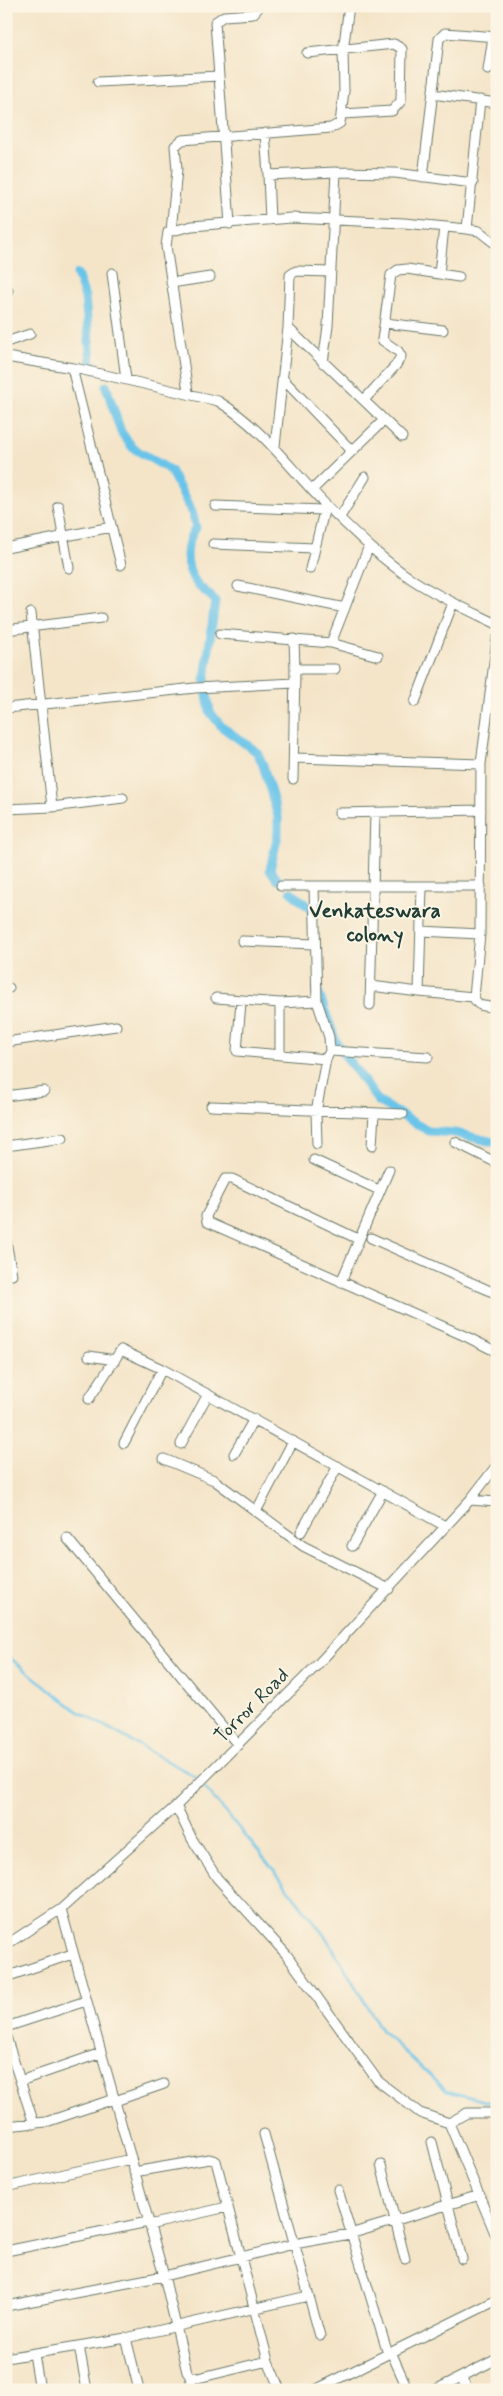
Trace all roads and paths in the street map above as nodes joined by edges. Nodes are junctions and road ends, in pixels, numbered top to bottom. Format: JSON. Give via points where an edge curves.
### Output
{"nodes":[{"id":1,"x":260,"y":6,"type":"edge"},
{"id":2,"x":349,"y":6,"type":"edge"},
{"id":3,"x":495,"y":37,"type":"edge"},
{"id":4,"x":343,"y":51,"type":"junction"},
{"id":5,"x":307,"y":52,"type":"dead end"},
{"id":6,"x":488,"y":70,"type":"dead end"},
{"id":7,"x":219,"y":76,"type":"junction"},
{"id":8,"x":98,"y":82,"type":"dead end"},
{"id":9,"x":433,"y":94,"type":"junction"},
{"id":10,"x":480,"y":100,"type":"junction"},
{"id":11,"x":497,"y":103,"type":"edge"},
{"id":12,"x":343,"y":114,"type":"junction"},
{"id":13,"x":266,"y":133,"type":"junction"},
{"id":14,"x":223,"y":138,"type":"junction"},
{"id":15,"x":336,"y":172,"type":"junction"},
{"id":16,"x":268,"y":175,"type":"junction"},
{"id":17,"x":423,"y":176,"type":"junction"},
{"id":18,"x":473,"y":183,"type":"junction"},
{"id":19,"x":334,"y":219,"type":"junction"},
{"id":20,"x":270,"y":220,"type":"junction"},
{"id":21,"x":230,"y":224,"type":"junction"},
{"id":22,"x":444,"y":226,"type":"junction"},
{"id":23,"x":467,"y":229,"type":"junction"},
{"id":24,"x":171,"y":231,"type":"junction"},
{"id":25,"x":497,"y":245,"type":"edge"},
{"id":26,"x":331,"y":272,"type":"junction"},
{"id":27,"x":112,"y":274,"type":"dead end"},
{"id":28,"x":439,"y":274,"type":"junction"},
{"id":29,"x":210,"y":277,"type":"dead end"},
{"id":30,"x":459,"y":277,"type":"dead end"},
{"id":31,"x":172,"y":283,"type":"junction"},
{"id":32,"x":385,"y":323,"type":"junction"},
{"id":33,"x":288,"y":328,"type":"junction"},
{"id":34,"x":442,"y":330,"type":"dead end"},
{"id":35,"x":30,"y":334,"type":"dead end"},
{"id":36,"x":6,"y":342,"type":"edge"},
{"id":37,"x":6,"y":357,"type":"edge"},
{"id":38,"x":324,"y":363,"type":"junction"},
{"id":39,"x":72,"y":368,"type":"junction"},
{"id":40,"x":126,"y":379,"type":"junction"},
{"id":41,"x":283,"y":379,"type":"junction"},
{"id":42,"x":188,"y":392,"type":"junction"},
{"id":43,"x":364,"y":400,"type":"junction"},
{"id":44,"x":383,"y":421,"type":"junction"},
{"id":45,"x":402,"y":438,"type":"dead end"},
{"id":46,"x":275,"y":446,"type":"junction"},
{"id":47,"x":352,"y":451,"type":"junction"},
{"id":48,"x":365,"y":477,"type":"dead end"},
{"id":49,"x":313,"y":489,"type":"junction"},
{"id":50,"x":58,"y":506,"type":"dead end"},
{"id":51,"x":215,"y":506,"type":"dead end"},
{"id":52,"x":324,"y":507,"type":"junction"},
{"id":53,"x":340,"y":517,"type":"junction"},
{"id":54,"x":111,"y":527,"type":"junction"},
{"id":55,"x":62,"y":536,"type":"junction"},
{"id":56,"x":213,"y":544,"type":"dead end"},
{"id":57,"x":369,"y":546,"type":"junction"},
{"id":58,"x":6,"y":548,"type":"edge"},
{"id":59,"x":315,"y":548,"type":"junction"},
{"id":60,"x":121,"y":565,"type":"dead end"},
{"id":61,"x":69,"y":568,"type":"dead end"},
{"id":62,"x":310,"y":569,"type":"dead end"},
{"id":63,"x":238,"y":586,"type":"dead end"},
{"id":64,"x":453,"y":603,"type":"junction"},
{"id":65,"x":345,"y":608,"type":"junction"},
{"id":66,"x":31,"y":613,"type":"dead end"},
{"id":67,"x":101,"y":618,"type":"dead end"},
{"id":68,"x":497,"y":624,"type":"edge"},
{"id":69,"x":33,"y":626,"type":"junction"},
{"id":70,"x":6,"y":630,"type":"edge"},
{"id":71,"x":220,"y":634,"type":"dead end"},
{"id":72,"x":294,"y":639,"type":"junction"},
{"id":73,"x":497,"y":639,"type":"edge"},
{"id":74,"x":331,"y":643,"type":"junction"},
{"id":75,"x":378,"y":656,"type":"dead end"},
{"id":76,"x":295,"y":669,"type":"junction"},
{"id":77,"x":335,"y":669,"type":"dead end"},
{"id":78,"x":295,"y":683,"type":"junction"},
{"id":79,"x":415,"y":702,"type":"dead end"},
{"id":80,"x":42,"y":705,"type":"junction"},
{"id":81,"x":7,"y":708,"type":"edge"},
{"id":82,"x":295,"y":758,"type":"junction"},
{"id":83,"x":481,"y":764,"type":"junction"},
{"id":84,"x":293,"y":779,"type":"dead end"},
{"id":85,"x":123,"y":798,"type":"dead end"},
{"id":86,"x":52,"y":807,"type":"junction"},
{"id":87,"x":6,"y":809,"type":"edge"},
{"id":88,"x":481,"y":810,"type":"junction"},
{"id":89,"x":339,"y":812,"type":"dead end"},
{"id":90,"x":375,"y":813,"type":"junction"},
{"id":91,"x":281,"y":886,"type":"dead end"},
{"id":92,"x":314,"y":886,"type":"junction"},
{"id":93,"x":374,"y":886,"type":"junction"},
{"id":94,"x":422,"y":886,"type":"junction"},
{"id":95,"x":480,"y":886,"type":"junction"},
{"id":96,"x":421,"y":931,"type":"junction"},
{"id":97,"x":480,"y":934,"type":"junction"},
{"id":98,"x":242,"y":941,"type":"dead end"},
{"id":99,"x":314,"y":944,"type":"junction"},
{"id":100,"x":371,"y":986,"type":"junction"},
{"id":101,"x":420,"y":992,"type":"junction"},
{"id":102,"x":474,"y":997,"type":"junction"},
{"id":103,"x":216,"y":998,"type":"dead end"},
{"id":104,"x":317,"y":1000,"type":"junction"},
{"id":105,"x":240,"y":1002,"type":"junction"},
{"id":106,"x":280,"y":1003,"type":"junction"},
{"id":107,"x":370,"y":1005,"type":"dead end"},
{"id":108,"x":497,"y":1007,"type":"edge"},
{"id":109,"x":116,"y":1026,"type":"dead end"},
{"id":110,"x":6,"y":1042,"type":"edge"},
{"id":111,"x":280,"y":1055,"type":"junction"},
{"id":112,"x":328,"y":1055,"type":"junction"},
{"id":113,"x":428,"y":1057,"type":"dead end"},
{"id":114,"x":44,"y":1091,"type":"dead end"},
{"id":115,"x":6,"y":1096,"type":"edge"},
{"id":116,"x":211,"y":1106,"type":"dead end"},
{"id":117,"x":316,"y":1112,"type":"junction"},
{"id":118,"x":374,"y":1113,"type":"junction"},
{"id":119,"x":402,"y":1114,"type":"dead end"},
{"id":120,"x":63,"y":1138,"type":"dead end"},
{"id":121,"x":455,"y":1142,"type":"dead end"},
{"id":122,"x":317,"y":1144,"type":"dead end"},
{"id":123,"x":6,"y":1146,"type":"edge"},
{"id":124,"x":372,"y":1146,"type":"dead end"},
{"id":125,"x":314,"y":1160,"type":"dead end"},
{"id":126,"x":497,"y":1163,"type":"edge"},
{"id":127,"x":388,"y":1170,"type":"dead end"},
{"id":128,"x":379,"y":1190,"type":"junction"},
{"id":129,"x":358,"y":1238,"type":"junction"},
{"id":130,"x":371,"y":1238,"type":"dead end"},
{"id":131,"x":6,"y":1241,"type":"edge"},
{"id":132,"x":12,"y":1275,"type":"dead end"},
{"id":133,"x":341,"y":1282,"type":"junction"},
{"id":134,"x":497,"y":1294,"type":"edge"},
{"id":135,"x":497,"y":1352,"type":"edge"},
{"id":136,"x":89,"y":1356,"type":"dead end"},
{"id":137,"x":115,"y":1360,"type":"junction"},
{"id":138,"x":162,"y":1369,"type":"junction"},
{"id":139,"x":208,"y":1394,"type":"junction"},
{"id":140,"x":89,"y":1399,"type":"dead end"},
{"id":141,"x":254,"y":1419,"type":"junction"},
{"id":142,"x":293,"y":1441,"type":"junction"},
{"id":143,"x":124,"y":1443,"type":"dead end"},
{"id":144,"x":181,"y":1444,"type":"dead end"},
{"id":145,"x":234,"y":1454,"type":"dead end"},
{"id":146,"x":164,"y":1458,"type":"dead end"},
{"id":147,"x":497,"y":1465,"type":"edge"},
{"id":148,"x":338,"y":1466,"type":"junction"},
{"id":149,"x":383,"y":1491,"type":"junction"},
{"id":150,"x":470,"y":1500,"type":"junction"},
{"id":151,"x":497,"y":1502,"type":"edge"},
{"id":152,"x":259,"y":1506,"type":"dead end"},
{"id":153,"x":445,"y":1526,"type":"junction"},
{"id":154,"x":301,"y":1532,"type":"dead end"},
{"id":155,"x":67,"y":1538,"type":"dead end"},
{"id":156,"x":352,"y":1546,"type":"dead end"},
{"id":157,"x":389,"y":1589,"type":"junction"},
{"id":158,"x":238,"y":1745,"type":"junction"},
{"id":159,"x":176,"y":1806,"type":"junction"},
{"id":160,"x":61,"y":1909,"type":"junction"},
{"id":161,"x":6,"y":1945,"type":"edge"},
{"id":162,"x":72,"y":1954,"type":"junction"},
{"id":163,"x":6,"y":1977,"type":"edge"},
{"id":164,"x":86,"y":2001,"type":"junction"},
{"id":165,"x":6,"y":2027,"type":"edge"},
{"id":166,"x":6,"y":2037,"type":"edge"},
{"id":167,"x":101,"y":2053,"type":"junction"},
{"id":168,"x":20,"y":2081,"type":"junction"},
{"id":169,"x":164,"y":2084,"type":"dead end"},
{"id":170,"x":114,"y":2100,"type":"junction"},
{"id":171,"x":497,"y":2113,"type":"edge"},
{"id":172,"x":449,"y":2123,"type":"junction"},
{"id":173,"x":34,"y":2124,"type":"junction"},
{"id":174,"x":6,"y":2126,"type":"edge"},
{"id":175,"x":264,"y":2134,"type":"dead end"},
{"id":176,"x":432,"y":2142,"type":"dead end"},
{"id":177,"x":131,"y":2159,"type":"junction"},
{"id":178,"x":381,"y":2165,"type":"dead end"},
{"id":179,"x":134,"y":2172,"type":"junction"},
{"id":180,"x":6,"y":2188,"type":"edge"},
{"id":181,"x":338,"y":2190,"type":"dead end"},
{"id":182,"x":480,"y":2195,"type":"junction"},
{"id":183,"x":448,"y":2204,"type":"junction"},
{"id":184,"x":227,"y":2208,"type":"junction"},
{"id":185,"x":395,"y":2221,"type":"junction"},
{"id":186,"x":149,"y":2224,"type":"junction"},
{"id":187,"x":350,"y":2234,"type":"junction"},
{"id":188,"x":497,"y":2238,"type":"edge"},
{"id":189,"x":294,"y":2244,"type":"junction"},
{"id":190,"x":6,"y":2251,"type":"edge"},
{"id":191,"x":240,"y":2258,"type":"junction"},
{"id":192,"x":405,"y":2259,"type":"dead end"},
{"id":193,"x":462,"y":2259,"type":"dead end"},
{"id":194,"x":164,"y":2276,"type":"junction"},
{"id":195,"x":308,"y":2296,"type":"junction"},
{"id":196,"x":497,"y":2300,"type":"edge"},
{"id":197,"x":6,"y":2306,"type":"edge"},
{"id":198,"x":254,"y":2308,"type":"junction"},
{"id":199,"x":177,"y":2325,"type":"junction"},
{"id":200,"x":320,"y":2336,"type":"dead end"},
{"id":201,"x":126,"y":2338,"type":"junction"},
{"id":202,"x":79,"y":2346,"type":"junction"},
{"id":203,"x":389,"y":2353,"type":"junction"},
{"id":204,"x":34,"y":2354,"type":"junction"},
{"id":205,"x":6,"y":2358,"type":"edge"},
{"id":206,"x":497,"y":2358,"type":"edge"},
{"id":207,"x":268,"y":2361,"type":"junction"},
{"id":208,"x":190,"y":2376,"type":"junction"},
{"id":209,"x":461,"y":2377,"type":"junction"},
{"id":210,"x":40,"y":2390,"type":"edge"},
{"id":211,"x":87,"y":2390,"type":"edge"},
{"id":212,"x":138,"y":2390,"type":"edge"},
{"id":213,"x":193,"y":2390,"type":"edge"},
{"id":214,"x":280,"y":2390,"type":"edge"},
{"id":215,"x":315,"y":2390,"type":"edge"},
{"id":216,"x":408,"y":2390,"type":"edge"},
{"id":217,"x":435,"y":2390,"type":"edge"},
{"id":218,"x":468,"y":2390,"type":"edge"}],
"edges":[{"from":1,"to":7,"type":"street","via":[[253,14],[224,16],[215,22]]},
{"from":2,"to":4,"type":"street"},
{"from":3,"to":6,"type":"street"},
{"from":3,"to":9,"type":"street","via":[[445,33],[439,39]]},
{"from":4,"to":5,"type":"street"},
{"from":4,"to":12,"type":"street"},
{"from":4,"to":12,"type":"street","via":[[394,44],[402,48],[401,101],[396,107],[392,111]]},
{"from":7,"to":8,"type":"street"},
{"from":7,"to":14,"type":"street"},
{"from":9,"to":10,"type":"street"},
{"from":9,"to":17,"type":"street"},
{"from":10,"to":11,"type":"street"},
{"from":10,"to":18,"type":"street"},
{"from":12,"to":13,"type":"street","via":[[340,123],[331,128]]},
{"from":13,"to":14,"type":"street"},
{"from":13,"to":16,"type":"street"},
{"from":14,"to":21,"type":"street"},
{"from":14,"to":24,"type":"street","via":[[182,140],[175,146],[177,170]]},
{"from":15,"to":16,"type":"street"},
{"from":15,"to":17,"type":"street"},
{"from":15,"to":19,"type":"street"},
{"from":16,"to":20,"type":"street"},
{"from":17,"to":18,"type":"street"},
{"from":18,"to":23,"type":"street"},
{"from":19,"to":20,"type":"street"},
{"from":19,"to":22,"type":"street"},
{"from":19,"to":26,"type":"street"},
{"from":20,"to":21,"type":"street"},
{"from":21,"to":24,"type":"street"},
{"from":22,"to":23,"type":"street"},
{"from":22,"to":28,"type":"street"},
{"from":23,"to":25,"type":"street","via":[[479,231]]},
{"from":24,"to":31,"type":"street","via":[[168,232],[166,246]]},
{"from":26,"to":33,"type":"street","via":[[296,271],[290,275]]},
{"from":26,"to":38,"type":"street"},
{"from":27,"to":40,"type":"street"},
{"from":28,"to":30,"type":"street"},
{"from":28,"to":32,"type":"street","via":[[407,269],[391,275]]},
{"from":29,"to":31,"type":"street"},
{"from":31,"to":42,"type":"street"},
{"from":32,"to":34,"type":"street"},
{"from":32,"to":43,"type":"street","via":[[382,342],[401,356]]},
{"from":33,"to":38,"type":"street"},
{"from":33,"to":41,"type":"street"},
{"from":35,"to":36,"type":"street"},
{"from":37,"to":39,"type":"street"},
{"from":38,"to":43,"type":"street"},
{"from":39,"to":40,"type":"street"},
{"from":39,"to":54,"type":"street"},
{"from":40,"to":42,"type":"street"},
{"from":41,"to":46,"type":"street"},
{"from":41,"to":47,"type":"street"},
{"from":42,"to":46,"type":"street","via":[[218,401]]},
{"from":43,"to":44,"type":"street"},
{"from":44,"to":45,"type":"street"},
{"from":44,"to":47,"type":"street"},
{"from":46,"to":49,"type":"street"},
{"from":47,"to":49,"type":"street"},
{"from":48,"to":53,"type":"street"},
{"from":49,"to":52,"type":"street"},
{"from":50,"to":55,"type":"street"},
{"from":51,"to":52,"type":"street"},
{"from":52,"to":53,"type":"street"},
{"from":52,"to":59,"type":"street"},
{"from":53,"to":57,"type":"street"},
{"from":54,"to":55,"type":"street"},
{"from":54,"to":60,"type":"street"},
{"from":55,"to":58,"type":"street"},
{"from":55,"to":61,"type":"street"},
{"from":56,"to":59,"type":"street"},
{"from":57,"to":64,"type":"street","via":[[413,580]]},
{"from":57,"to":65,"type":"street"},
{"from":59,"to":62,"type":"street"},
{"from":63,"to":65,"type":"street"},
{"from":64,"to":68,"type":"street"},
{"from":64,"to":79,"type":"street"},
{"from":65,"to":74,"type":"street"},
{"from":66,"to":69,"type":"street"},
{"from":67,"to":69,"type":"street"},
{"from":69,"to":70,"type":"street"},
{"from":69,"to":80,"type":"street"},
{"from":71,"to":72,"type":"street"},
{"from":72,"to":74,"type":"street"},
{"from":72,"to":76,"type":"street"},
{"from":73,"to":83,"type":"street"},
{"from":74,"to":75,"type":"street"},
{"from":76,"to":77,"type":"street"},
{"from":76,"to":78,"type":"street"},
{"from":78,"to":80,"type":"street","via":[[204,687]]},
{"from":78,"to":82,"type":"street"},
{"from":80,"to":81,"type":"street"},
{"from":80,"to":86,"type":"street"},
{"from":82,"to":83,"type":"street"},
{"from":82,"to":84,"type":"street"},
{"from":83,"to":88,"type":"street"},
{"from":85,"to":86,"type":"street"},
{"from":86,"to":87,"type":"street"},
{"from":88,"to":90,"type":"street"},
{"from":88,"to":95,"type":"street"},
{"from":89,"to":90,"type":"street"},
{"from":90,"to":93,"type":"street"},
{"from":91,"to":92,"type":"street"},
{"from":92,"to":93,"type":"street"},
{"from":92,"to":99,"type":"street"},
{"from":93,"to":94,"type":"street"},
{"from":93,"to":100,"type":"street"},
{"from":94,"to":95,"type":"street"},
{"from":94,"to":96,"type":"street"},
{"from":95,"to":97,"type":"street"},
{"from":96,"to":97,"type":"street"},
{"from":96,"to":101,"type":"street"},
{"from":97,"to":102,"type":"street"},
{"from":98,"to":99,"type":"street"},
{"from":99,"to":104,"type":"street"},
{"from":100,"to":101,"type":"street"},
{"from":100,"to":107,"type":"street"},
{"from":101,"to":102,"type":"street"},
{"from":102,"to":108,"type":"street","via":[[480,1006]]},
{"from":103,"to":105,"type":"street"},
{"from":104,"to":106,"type":"street"},
{"from":104,"to":112,"type":"street","via":[[329,1037]]},
{"from":105,"to":106,"type":"street"},
{"from":105,"to":111,"type":"street","via":[[237,1051]]},
{"from":106,"to":111,"type":"street"},
{"from":109,"to":110,"type":"street"},
{"from":111,"to":112,"type":"street"},
{"from":112,"to":113,"type":"street"},
{"from":112,"to":117,"type":"street"},
{"from":114,"to":115,"type":"street"},
{"from":116,"to":117,"type":"street"},
{"from":117,"to":118,"type":"street"},
{"from":117,"to":122,"type":"street"},
{"from":118,"to":119,"type":"street"},
{"from":118,"to":124,"type":"street"},
{"from":120,"to":123,"type":"street"},
{"from":121,"to":126,"type":"street"},
{"from":125,"to":128,"type":"street"},
{"from":127,"to":128,"type":"street"},
{"from":128,"to":129,"type":"street"},
{"from":129,"to":133,"type":"street"},
{"from":129,"to":133,"type":"street","via":[[232,1179],[225,1179],[208,1211],[207,1222]]},
{"from":130,"to":134,"type":"street"},
{"from":131,"to":132,"type":"street"},
{"from":133,"to":135,"type":"street"},
{"from":136,"to":137,"type":"street"},
{"from":137,"to":138,"type":"street","via":[[121,1350]]},
{"from":137,"to":140,"type":"street"},
{"from":138,"to":139,"type":"street"},
{"from":138,"to":143,"type":"street"},
{"from":139,"to":141,"type":"street"},
{"from":139,"to":144,"type":"street"},
{"from":141,"to":142,"type":"street"},
{"from":141,"to":145,"type":"street"},
{"from":142,"to":148,"type":"street"},
{"from":142,"to":152,"type":"street"},
{"from":146,"to":157,"type":"street","via":[[214,1480],[303,1546]]},
{"from":147,"to":150,"type":"street","name":"Torror Road"},
{"from":148,"to":149,"type":"street"},
{"from":148,"to":154,"type":"street"},
{"from":149,"to":153,"type":"street"},
{"from":149,"to":156,"type":"street"},
{"from":150,"to":151,"type":"street"},
{"from":150,"to":153,"type":"street","name":"Torror Road"},
{"from":153,"to":157,"type":"street","name":"Torror Road"},
{"from":155,"to":158,"type":"street"},
{"from":157,"to":158,"type":"street","name":"Torror Road"},
{"from":158,"to":159,"type":"street","name":"Torror Road"},
{"from":159,"to":160,"type":"street","name":"Torror Road"},
{"from":159,"to":172,"type":"street","via":[[211,1870],[286,1954],[378,2081],[420,2113]]},
{"from":160,"to":161,"type":"street","name":"Torror Road"},
{"from":160,"to":162,"type":"street"},
{"from":162,"to":163,"type":"street"},
{"from":162,"to":164,"type":"street"},
{"from":164,"to":165,"type":"street"},
{"from":164,"to":167,"type":"street"},
{"from":166,"to":168,"type":"street"},
{"from":167,"to":168,"type":"street"},
{"from":167,"to":170,"type":"street"},
{"from":168,"to":173,"type":"street"},
{"from":169,"to":170,"type":"street"},
{"from":170,"to":173,"type":"street"},
{"from":170,"to":177,"type":"street"},
{"from":171,"to":172,"type":"street","via":[[466,2113]]},
{"from":172,"to":182,"type":"street"},
{"from":173,"to":174,"type":"street"},
{"from":175,"to":189,"type":"street"},
{"from":176,"to":183,"type":"street"},
{"from":177,"to":179,"type":"street"},
{"from":177,"to":180,"type":"street"},
{"from":178,"to":185,"type":"street"},
{"from":179,"to":184,"type":"street","via":[[209,2159],[216,2161]]},
{"from":179,"to":186,"type":"street"},
{"from":181,"to":187,"type":"street"},
{"from":182,"to":183,"type":"street"},
{"from":182,"to":188,"type":"street"},
{"from":183,"to":185,"type":"street"},
{"from":183,"to":193,"type":"street"},
{"from":184,"to":186,"type":"street"},
{"from":184,"to":191,"type":"street"},
{"from":185,"to":187,"type":"street"},
{"from":185,"to":192,"type":"street"},
{"from":186,"to":190,"type":"street"},
{"from":186,"to":194,"type":"street"},
{"from":187,"to":189,"type":"street"},
{"from":187,"to":203,"type":"street"},
{"from":189,"to":191,"type":"street"},
{"from":189,"to":195,"type":"street"},
{"from":191,"to":194,"type":"street"},
{"from":191,"to":198,"type":"street"},
{"from":194,"to":197,"type":"street"},
{"from":194,"to":199,"type":"street"},
{"from":195,"to":198,"type":"street"},
{"from":195,"to":200,"type":"street"},
{"from":196,"to":203,"type":"street"},
{"from":198,"to":199,"type":"street"},
{"from":198,"to":207,"type":"street"},
{"from":199,"to":201,"type":"street"},
{"from":199,"to":208,"type":"street","via":[[184,2366]]},
{"from":201,"to":202,"type":"street"},
{"from":201,"to":212,"type":"street"},
{"from":202,"to":204,"type":"street"},
{"from":202,"to":211,"type":"street"},
{"from":203,"to":215,"type":"street"},
{"from":203,"to":216,"type":"street"},
{"from":204,"to":205,"type":"street"},
{"from":204,"to":210,"type":"street"},
{"from":206,"to":209,"type":"street"},
{"from":207,"to":208,"type":"street","via":[[198,2378]]},
{"from":207,"to":214,"type":"street"},
{"from":208,"to":213,"type":"street"},
{"from":209,"to":217,"type":"street"},
{"from":209,"to":218,"type":"street"}]}
